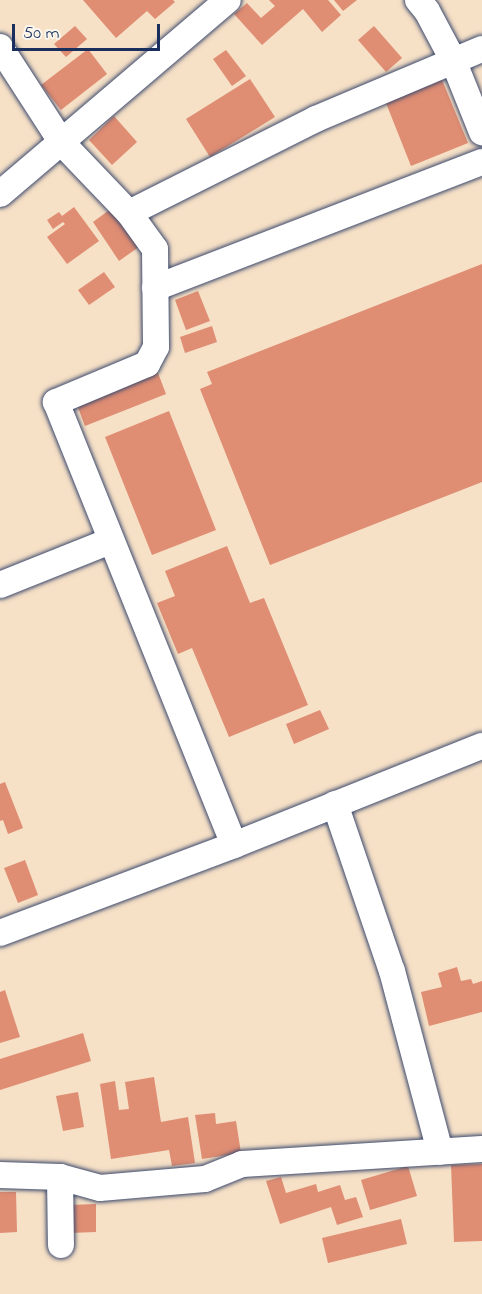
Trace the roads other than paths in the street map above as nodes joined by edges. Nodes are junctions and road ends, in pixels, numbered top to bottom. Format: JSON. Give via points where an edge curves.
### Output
{"nodes":[{"id":1,"x":228,"y":0,"type":"edge"},
{"id":2,"x":418,"y":0,"type":"edge"},
{"id":3,"x":0,"y":47,"type":"edge"},
{"id":4,"x":482,"y":49,"type":"edge"},
{"id":5,"x":453,"y":60,"type":"junction"},
{"id":6,"x":482,"y":132,"type":"edge"},
{"id":7,"x":63,"y":143,"type":"junction"},
{"id":8,"x":482,"y":162,"type":"edge"},
{"id":9,"x":0,"y":194,"type":"edge"},
{"id":10,"x":129,"y":213,"type":"junction"},
{"id":11,"x":155,"y":288,"type":"junction"},
{"id":12,"x":110,"y":541,"type":"junction"},
{"id":13,"x":0,"y":585,"type":"edge"},
{"id":14,"x":482,"y":746,"type":"edge"},
{"id":15,"x":335,"y":804,"type":"junction"},
{"id":16,"x":234,"y":845,"type":"junction"},
{"id":17,"x":0,"y":933,"type":"edge"},
{"id":18,"x":482,"y":1149,"type":"edge"},
{"id":19,"x":440,"y":1152,"type":"junction"},
{"id":20,"x":0,"y":1175,"type":"edge"},
{"id":21,"x":60,"y":1177,"type":"junction"},
{"id":22,"x":61,"y":1245,"type":"dead end"}],
"edges":[{"from":1,"to":7,"type":"street"},
{"from":2,"to":5,"type":"street"},
{"from":3,"to":7,"type":"street"},
{"from":4,"to":5,"type":"street"},
{"from":5,"to":6,"type":"street"},
{"from":5,"to":10,"type":"street","via":[[316,119]]},
{"from":7,"to":9,"type":"street"},
{"from":7,"to":10,"type":"street"},
{"from":8,"to":11,"type":"street"},
{"from":10,"to":11,"type":"street","via":[[155,249]]},
{"from":11,"to":12,"type":"street","via":[[156,347],[147,364],[56,402]]},
{"from":12,"to":13,"type":"street"},
{"from":12,"to":16,"type":"street"},
{"from":14,"to":15,"type":"street"},
{"from":15,"to":16,"type":"street"},
{"from":15,"to":19,"type":"street","via":[[392,971]]},
{"from":16,"to":17,"type":"street"},
{"from":18,"to":19,"type":"street"},
{"from":19,"to":21,"type":"street","via":[[242,1164],[204,1179],[100,1188]]},
{"from":20,"to":21,"type":"street"},
{"from":21,"to":22,"type":"street"}]}
